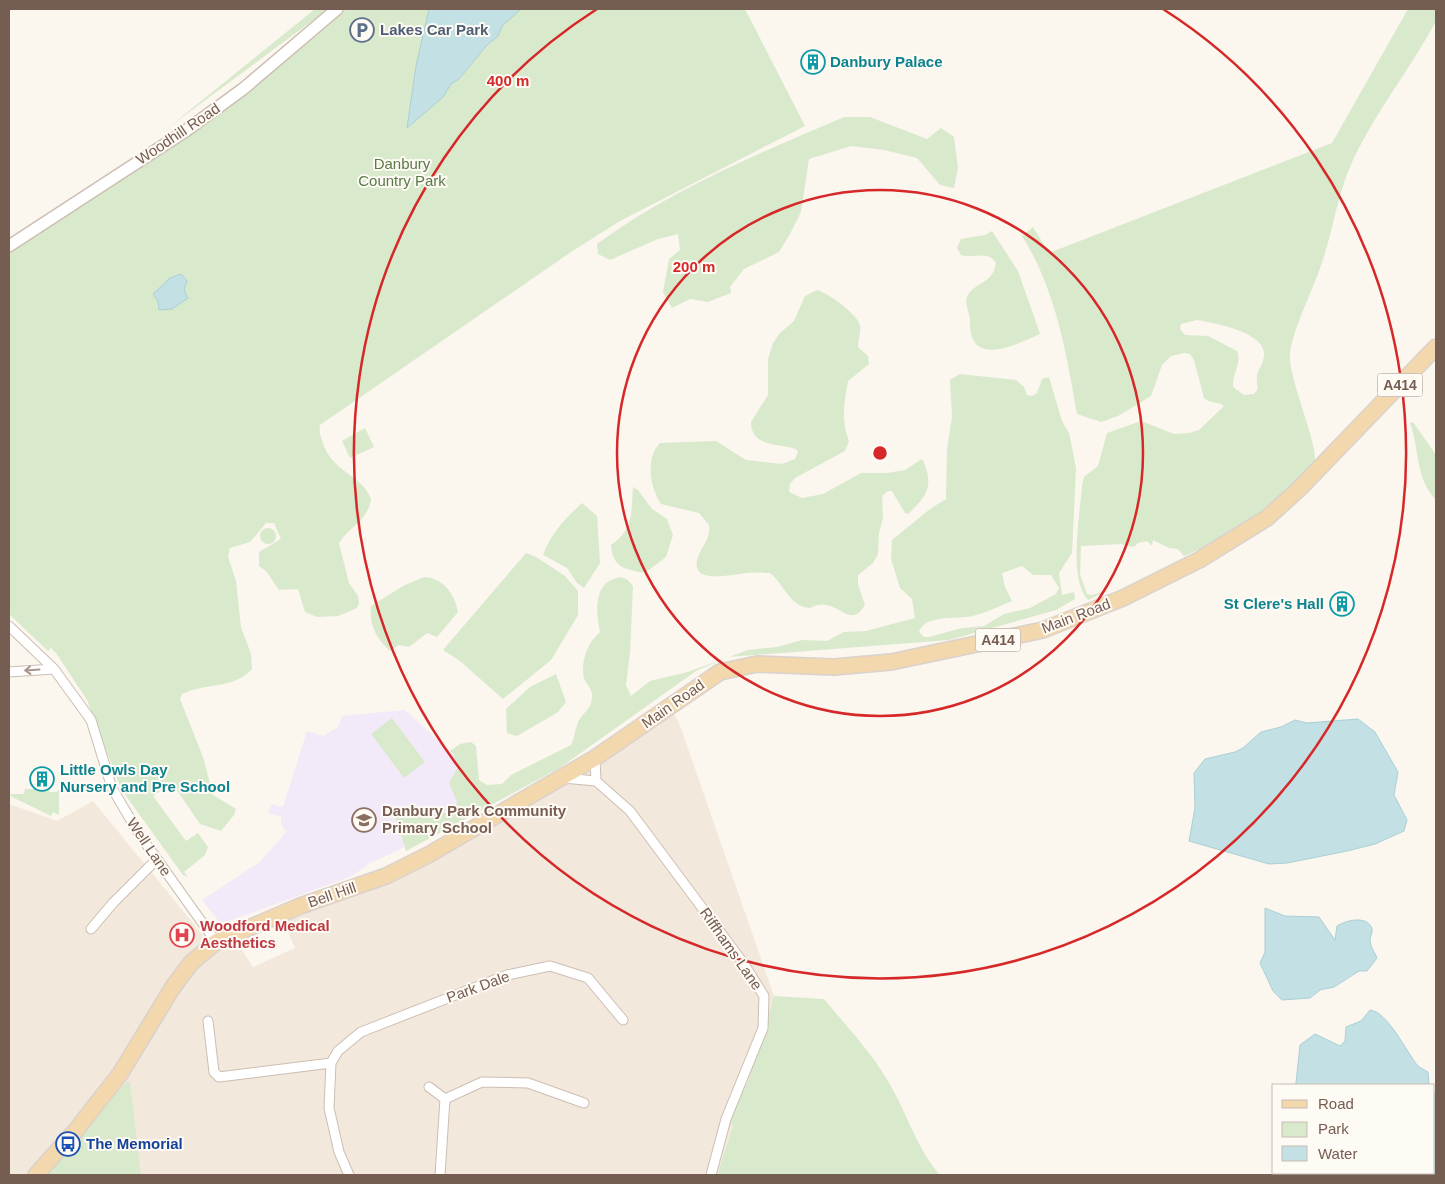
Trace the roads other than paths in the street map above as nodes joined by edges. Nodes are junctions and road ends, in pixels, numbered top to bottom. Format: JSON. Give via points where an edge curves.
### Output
{"nodes":[{"id":1,"x":337,"y":9,"type":"edge"},
{"id":2,"x":9,"y":246,"type":"edge"},
{"id":3,"x":1436,"y":347,"type":"edge"},
{"id":4,"x":9,"y":626,"type":"edge"},
{"id":5,"x":54,"y":669,"type":"junction"},
{"id":6,"x":9,"y":672,"type":"edge"},
{"id":7,"x":595,"y":758,"type":"junction"},
{"id":8,"x":561,"y":778,"type":"junction"},
{"id":9,"x":596,"y":781,"type":"junction"},
{"id":10,"x":157,"y":859,"type":"junction"},
{"id":11,"x":91,"y":929,"type":"dead end"},
{"id":12,"x":216,"y":942,"type":"junction"},
{"id":13,"x":623,"y":1020,"type":"dead end"},
{"id":14,"x":208,"y":1021,"type":"dead end"},
{"id":15,"x":331,"y":1063,"type":"junction"},
{"id":16,"x":429,"y":1087,"type":"dead end"},
{"id":17,"x":445,"y":1099,"type":"junction"},
{"id":18,"x":584,"y":1103,"type":"dead end"},
{"id":19,"x":40,"y":1174,"type":"edge"},
{"id":20,"x":349,"y":1175,"type":"edge"},
{"id":21,"x":440,"y":1175,"type":"edge"},
{"id":22,"x":711,"y":1175,"type":"edge"}],
"edges":[{"from":1,"to":2,"type":"street","name":"Woodhill Road","via":[[243,89],[191,127]]},
{"from":3,"to":7,"type":"main road","name":"Main Road","number":"A414","via":[[1267,518],[1199,560],[1123,598],[1043,630],[891,662],[834,666],[757,664],[720,672]]},
{"from":4,"to":5,"type":"street","name":"Well Lane"},
{"from":5,"to":6,"type":"street","one_way":true},
{"from":5,"to":10,"type":"street","name":"Well Lane","via":[[91,720],[112,788]]},
{"from":7,"to":8,"type":"main road","name":"Bell Hill","number":"A414"},
{"from":7,"to":9,"type":"street"},
{"from":8,"to":9,"type":"street"},
{"from":8,"to":12,"type":"main road","name":"Bell Hill","number":"A414","via":[[386,876],[300,906]]},
{"from":9,"to":22,"type":"street","name":"Riffhams Lane","via":[[630,811],[744,964],[764,996],[763,1028],[726,1119]]},
{"from":10,"to":11,"type":"street"},
{"from":10,"to":12,"type":"street","name":"Well Lane"},
{"from":12,"to":19,"type":"main road","name":"Bell Hill","number":"A414","via":[[191,963],[172,987],[120,1074]]},
{"from":13,"to":15,"type":"street","name":"Park Dale","via":[[588,978],[550,966],[507,976],[361,1032],[338,1051]]},
{"from":14,"to":15,"type":"street","via":[[214,1072],[220,1077]]},
{"from":15,"to":20,"type":"street","via":[[329,1108],[339,1152]]},
{"from":16,"to":17,"type":"street"},
{"from":17,"to":18,"type":"street","via":[[482,1082],[528,1083]]},
{"from":17,"to":21,"type":"street"}]}
